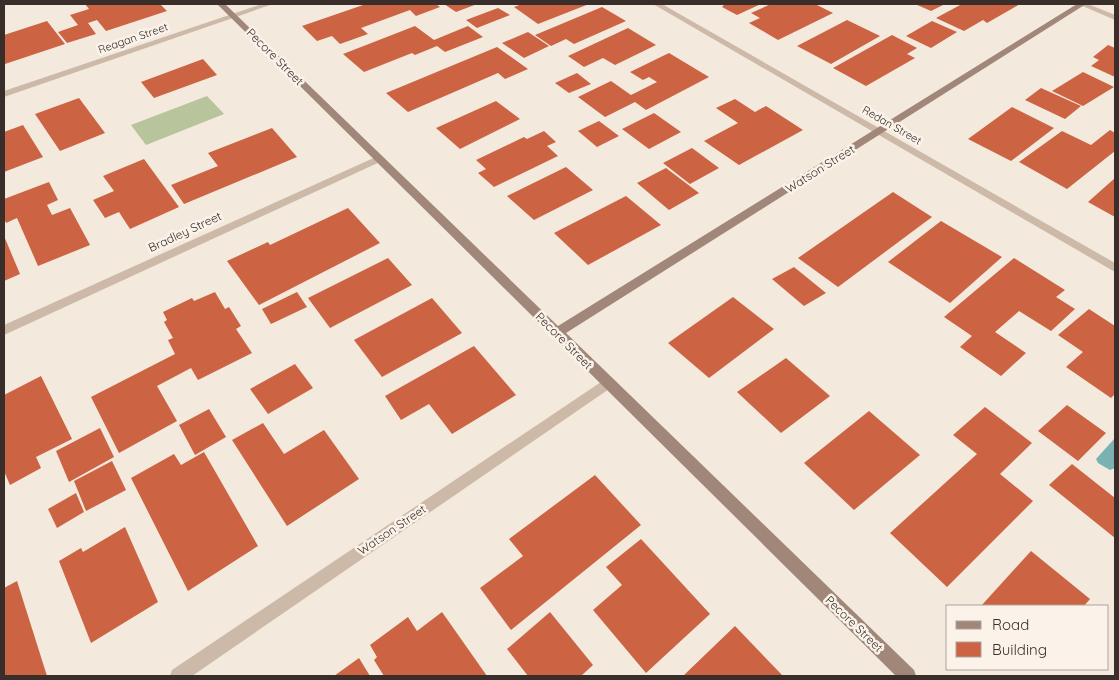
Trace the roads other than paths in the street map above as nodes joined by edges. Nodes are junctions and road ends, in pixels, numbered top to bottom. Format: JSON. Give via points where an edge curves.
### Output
{"nodes":[{"id":1,"x":222,"y":4,"type":"edge"},
{"id":2,"x":269,"y":4,"type":"edge"},
{"id":3,"x":657,"y":4,"type":"edge"},
{"id":4,"x":1082,"y":4,"type":"edge"},
{"id":5,"x":234,"y":16,"type":"junction"},
{"id":6,"x":1115,"y":18,"type":"edge"},
{"id":7,"x":4,"y":94,"type":"edge"},
{"id":8,"x":880,"y":132,"type":"junction"},
{"id":9,"x":378,"y":159,"type":"junction"},
{"id":10,"x":1115,"y":268,"type":"edge"},
{"id":11,"x":4,"y":330,"type":"edge"},
{"id":12,"x":556,"y":333,"type":"junction"},
{"id":13,"x":607,"y":383,"type":"junction"},
{"id":14,"x":178,"y":676,"type":"edge"},
{"id":15,"x":908,"y":676,"type":"edge"}],
"edges":[{"from":1,"to":5,"type":"street","name":"Pecore Street"},
{"from":2,"to":5,"type":"street","name":"Reagan Street"},
{"from":3,"to":8,"type":"street","name":"Redan Street"},
{"from":4,"to":6,"type":"street"},
{"from":4,"to":8,"type":"street","name":"Watson Street"},
{"from":5,"to":7,"type":"street","name":"Reagan Street"},
{"from":5,"to":9,"type":"street","name":"Pecore Street"},
{"from":8,"to":10,"type":"street","name":"Redan Street"},
{"from":8,"to":12,"type":"street","name":"Watson Street"},
{"from":9,"to":11,"type":"street","name":"Bradley Street"},
{"from":9,"to":12,"type":"street","name":"Pecore Street"},
{"from":12,"to":13,"type":"street","name":"Pecore Street"},
{"from":13,"to":14,"type":"street","name":"Watson Street"},
{"from":13,"to":15,"type":"street","name":"Pecore Street"}]}
